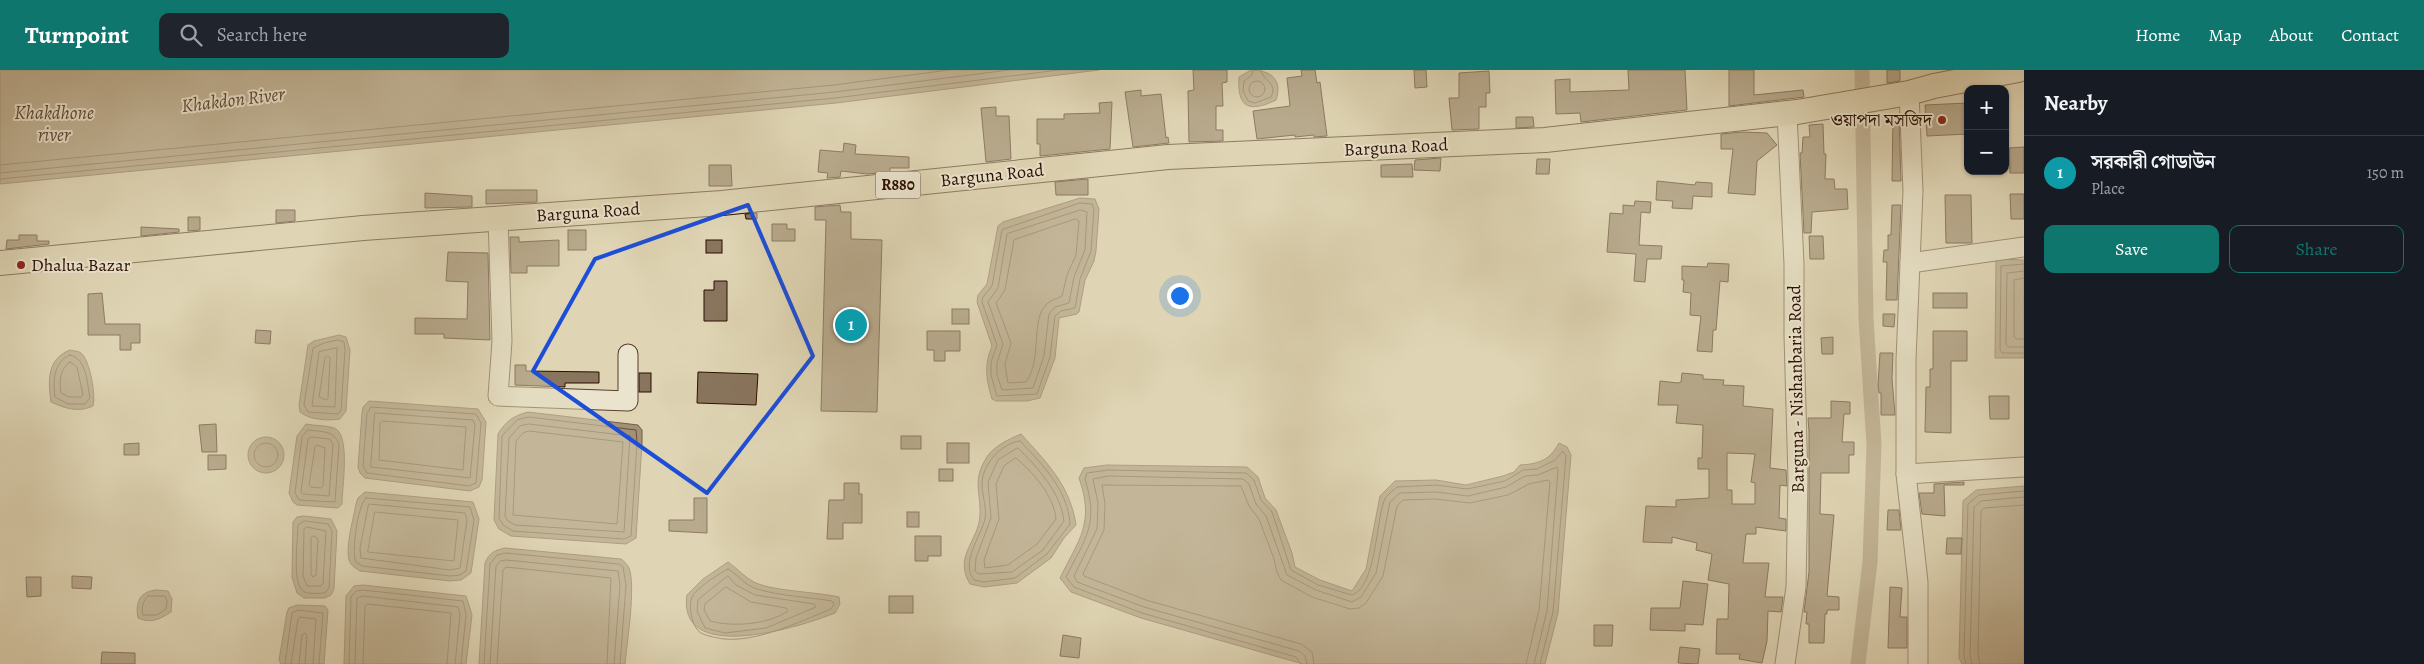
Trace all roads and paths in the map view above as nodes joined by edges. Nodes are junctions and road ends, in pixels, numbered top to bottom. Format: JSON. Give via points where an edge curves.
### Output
{"nodes":[{"id":1,"x":2018,"y":70,"type":"edge"},
{"id":2,"x":2024,"y":84,"type":"edge"},
{"id":3,"x":2009,"y":87,"type":"edge"},
{"id":4,"x":1916,"y":92,"type":"junction"},
{"id":5,"x":1964,"y":93,"type":"edge"},
{"id":6,"x":1792,"y":113,"type":"junction"},
{"id":7,"x":498,"y":218,"type":"junction"},
{"id":8,"x":2024,"y":247,"type":"edge"},
{"id":9,"x":0,"y":263,"type":"edge"},
{"id":10,"x":1910,"y":263,"type":"junction"},
{"id":11,"x":628,"y":354,"type":"dead end"},
{"id":12,"x":2024,"y":467,"type":"edge"},
{"id":13,"x":1906,"y":474,"type":"junction"},
{"id":14,"x":1786,"y":664,"type":"edge"},
{"id":15,"x":1918,"y":664,"type":"edge"}],
"edges":[{"from":1,"to":4,"type":"main road","name":"Barguna Road","number":"R880"},
{"from":2,"to":3,"type":"main road"},
{"from":4,"to":5,"type":"main road","name":"Barguna Road","number":"R880"},
{"from":4,"to":6,"type":"main road","name":"Barguna Road","number":"R880"},
{"from":4,"to":10,"type":"street"},
{"from":6,"to":7,"type":"main road","name":"Barguna Road","number":"R880","via":[[1546,140],[1168,157],[722,203]]},
{"from":6,"to":14,"type":"street","name":"Barguna - Nishanbaria Road","via":[[1798,479],[1796,588]]},
{"from":7,"to":9,"type":"main road","name":"Barguna Road","number":"R880"},
{"from":7,"to":11,"type":"street","via":[[502,341],[498,396],[628,401]]},
{"from":8,"to":10,"type":"street"},
{"from":10,"to":13,"type":"street"},
{"from":12,"to":13,"type":"street"},
{"from":13,"to":15,"type":"street","via":[[1918,582]]}]}
